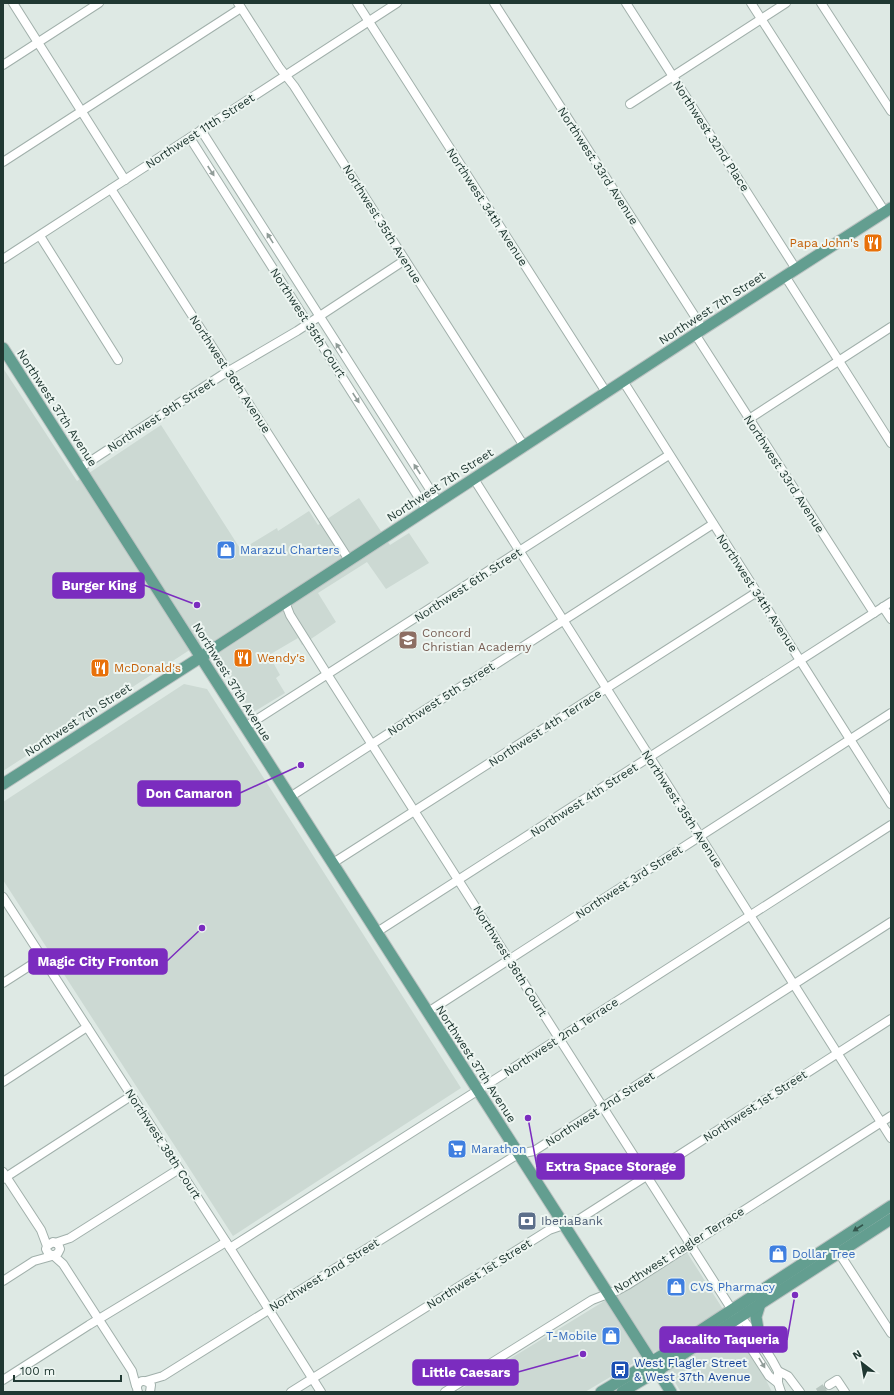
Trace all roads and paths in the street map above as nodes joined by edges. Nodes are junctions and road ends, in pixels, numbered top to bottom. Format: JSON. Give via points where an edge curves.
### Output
{"nodes":[{"id":1,"x":13,"y":3,"type":"edge"},
{"id":2,"x":99,"y":3,"type":"edge"},
{"id":3,"x":357,"y":3,"type":"edge"},
{"id":4,"x":397,"y":3,"type":"edge"},
{"id":5,"x":494,"y":3,"type":"edge"},
{"id":6,"x":626,"y":3,"type":"edge"},
{"id":7,"x":751,"y":3,"type":"edge"},
{"id":8,"x":786,"y":3,"type":"edge"},
{"id":9,"x":821,"y":3,"type":"edge"},
{"id":10,"x":239,"y":5,"type":"edge"},
{"id":11,"x":762,"y":19,"type":"junction"},
{"id":12,"x":368,"y":22,"type":"junction"},
{"id":13,"x":38,"y":42,"type":"junction"},
{"id":14,"x":3,"y":65,"type":"edge"},
{"id":15,"x":286,"y":76,"type":"junction"},
{"id":16,"x":672,"y":76,"type":"junction"},
{"id":17,"x":630,"y":104,"type":"dead end"},
{"id":18,"x":81,"y":111,"type":"junction"},
{"id":19,"x":891,"y":111,"type":"edge"},
{"id":20,"x":201,"y":130,"type":"junction"},
{"id":21,"x":190,"y":138,"type":"junction"},
{"id":22,"x":3,"y":162,"type":"edge"},
{"id":23,"x":125,"y":180,"type":"junction"},
{"id":24,"x":111,"y":189,"type":"junction"},
{"id":25,"x":888,"y":210,"type":"edge"},
{"id":26,"x":40,"y":236,"type":"junction"},
{"id":27,"x":3,"y":259,"type":"edge"},
{"id":28,"x":405,"y":260,"type":"junction"},
{"id":29,"x":796,"y":269,"type":"junction"},
{"id":30,"x":785,"y":276,"type":"junction"},
{"id":31,"x":319,"y":316,"type":"junction"},
{"id":32,"x":308,"y":323,"type":"junction"},
{"id":33,"x":891,"y":327,"type":"edge"},
{"id":34,"x":699,"y":332,"type":"junction"},
{"id":35,"x":3,"y":348,"type":"edge"},
{"id":36,"x":118,"y":360,"type":"dead end"},
{"id":37,"x":838,"y":361,"type":"junction"},
{"id":38,"x":228,"y":371,"type":"junction"},
{"id":39,"x":623,"y":381,"type":"junction"},
{"id":40,"x":606,"y":392,"type":"junction"},
{"id":41,"x":748,"y":419,"type":"junction"},
{"id":42,"x":386,"y":421,"type":"junction"},
{"id":43,"x":375,"y":428,"type":"junction"},
{"id":44,"x":891,"y":443,"type":"edge"},
{"id":45,"x":524,"y":446,"type":"junction"},
{"id":46,"x":408,"y":455,"type":"junction"},
{"id":47,"x":669,"y":455,"type":"junction"},
{"id":48,"x":397,"y":462,"type":"junction"},
{"id":49,"x":80,"y":468,"type":"junction"},
{"id":50,"x":474,"y":479,"type":"junction"},
{"id":51,"x":438,"y":502,"type":"junction"},
{"id":52,"x":426,"y":510,"type":"junction"},
{"id":53,"x":713,"y":524,"type":"junction"},
{"id":54,"x":519,"y":552,"type":"junction"},
{"id":55,"x":348,"y":560,"type":"junction"},
{"id":56,"x":757,"y":592,"type":"junction"},
{"id":57,"x":285,"y":602,"type":"junction"},
{"id":58,"x":891,"y":602,"type":"edge"},
{"id":59,"x":883,"y":607,"type":"junction"},
{"id":60,"x":874,"y":613,"type":"junction"},
{"id":61,"x":891,"y":619,"type":"edge"},
{"id":62,"x":562,"y":621,"type":"junction"},
{"id":63,"x":201,"y":657,"type":"junction"},
{"id":64,"x":800,"y":660,"type":"junction"},
{"id":65,"x":327,"y":674,"type":"junction"},
{"id":66,"x":606,"y":689,"type":"junction"},
{"id":67,"x":891,"y":713,"type":"edge"},
{"id":68,"x":245,"y":727,"type":"junction"},
{"id":69,"x":850,"y":740,"type":"junction"},
{"id":70,"x":372,"y":744,"type":"junction"},
{"id":71,"x":650,"y":758,"type":"junction"},
{"id":72,"x":3,"y":784,"type":"edge"},
{"id":73,"x":290,"y":797,"type":"junction"},
{"id":74,"x":891,"y":804,"type":"edge"},
{"id":75,"x":415,"y":812,"type":"junction"},
{"id":76,"x":891,"y":825,"type":"edge"},
{"id":77,"x":700,"y":836,"type":"junction"},
{"id":78,"x":332,"y":863,"type":"junction"},
{"id":79,"x":459,"y":881,"type":"junction"},
{"id":80,"x":3,"y":897,"type":"edge"},
{"id":81,"x":750,"y":916,"type":"junction"},
{"id":82,"x":891,"y":922,"type":"edge"},
{"id":83,"x":377,"y":932,"type":"junction"},
{"id":84,"x":42,"y":958,"type":"junction"},
{"id":85,"x":509,"y":959,"type":"junction"},
{"id":86,"x":3,"y":983,"type":"edge"},
{"id":87,"x":794,"y":984,"type":"junction"},
{"id":88,"x":428,"y":1012,"type":"junction"},
{"id":89,"x":891,"y":1019,"type":"edge"},
{"id":90,"x":87,"y":1027,"type":"junction"},
{"id":91,"x":559,"y":1038,"type":"junction"},
{"id":92,"x":838,"y":1053,"type":"junction"},
{"id":93,"x":3,"y":1082,"type":"edge"},
{"id":94,"x":478,"y":1091,"type":"junction"},
{"id":95,"x":132,"y":1096,"type":"junction"},
{"id":96,"x":603,"y":1107,"type":"junction"},
{"id":97,"x":891,"y":1116,"type":"edge"},
{"id":98,"x":881,"y":1122,"type":"junction"},
{"id":99,"x":891,"y":1138,"type":"edge"},
{"id":100,"x":518,"y":1154,"type":"junction"},
{"id":101,"x":179,"y":1169,"type":"junction"},
{"id":102,"x":4,"y":1176,"type":"edge"},
{"id":103,"x":647,"y":1176,"type":"junction"},
{"id":104,"x":891,"y":1206,"type":"edge"},
{"id":105,"x":891,"y":1219,"type":"edge"},
{"id":106,"x":564,"y":1225,"type":"junction"},
{"id":107,"x":690,"y":1244,"type":"junction"},
{"id":108,"x":228,"y":1245,"type":"junction"},
{"id":109,"x":53,"y":1249,"type":"junction"},
{"id":110,"x":839,"y":1253,"type":"junction"},
{"id":111,"x":3,"y":1280,"type":"edge"},
{"id":112,"x":608,"y":1294,"type":"junction"},
{"id":113,"x":760,"y":1304,"type":"junction"},
{"id":114,"x":268,"y":1310,"type":"junction"},
{"id":115,"x":735,"y":1314,"type":"junction"},
{"id":116,"x":99,"y":1319,"type":"junction"},
{"id":117,"x":719,"y":1331,"type":"junction"},
{"id":118,"x":891,"y":1333,"type":"edge"},
{"id":119,"x":760,"y":1341,"type":"junction"},
{"id":120,"x":747,"y":1342,"type":"junction"},
{"id":121,"x":654,"y":1367,"type":"junction"},
{"id":122,"x":132,"y":1371,"type":"junction"},
{"id":123,"x":778,"y":1371,"type":"junction"},
{"id":124,"x":163,"y":1376,"type":"junction"},
{"id":125,"x":313,"y":1378,"type":"junction"},
{"id":126,"x":3,"y":1380,"type":"edge"},
{"id":127,"x":145,"y":1381,"type":"junction"},
{"id":128,"x":778,"y":1383,"type":"junction"},
{"id":129,"x":829,"y":1385,"type":"dead end"},
{"id":130,"x":136,"y":1390,"type":"edge"},
{"id":131,"x":150,"y":1391,"type":"edge"},
{"id":132,"x":291,"y":1392,"type":"edge"},
{"id":133,"x":322,"y":1392,"type":"edge"},
{"id":134,"x":445,"y":1392,"type":"edge"},
{"id":135,"x":601,"y":1392,"type":"edge"},
{"id":136,"x":622,"y":1392,"type":"edge"},
{"id":137,"x":670,"y":1392,"type":"edge"},
{"id":138,"x":782,"y":1392,"type":"edge"},
{"id":139,"x":800,"y":1392,"type":"edge"},
{"id":140,"x":845,"y":1392,"type":"edge"}],
"edges":[{"from":1,"to":13,"type":"street"},
{"from":2,"to":13,"type":"street"},
{"from":3,"to":12,"type":"street","name":"Northwest 34th Avenue"},
{"from":4,"to":12,"type":"street","name":"Northwest 11th Street"},
{"from":5,"to":34,"type":"street","name":"Northwest 33rd Avenue"},
{"from":6,"to":16,"type":"street","name":"Northwest 32nd Place"},
{"from":7,"to":11,"type":"street"},
{"from":8,"to":11,"type":"street"},
{"from":9,"to":19,"type":"street"},
{"from":10,"to":15,"type":"street","name":"Northwest 35th Avenue"},
{"from":10,"to":18,"type":"street"},
{"from":11,"to":16,"type":"street"},
{"from":11,"to":25,"type":"street"},
{"from":12,"to":15,"type":"street","name":"Northwest 11th Street"},
{"from":12,"to":40,"type":"street","name":"Northwest 34th Avenue"},
{"from":13,"to":14,"type":"street"},
{"from":13,"to":18,"type":"street"},
{"from":15,"to":20,"type":"street","name":"Northwest 11th Street"},
{"from":15,"to":28,"type":"street","name":"Northwest 35th Avenue"},
{"from":16,"to":17,"type":"street"},
{"from":16,"to":29,"type":"street","name":"Northwest 32nd Place"},
{"from":18,"to":22,"type":"street"},
{"from":18,"to":23,"type":"street"},
{"from":20,"to":21,"type":"street","name":"Northwest 11th Street"},
{"from":31,"to":20,"type":"street","name":"Northwest 35th Court","one_way":true},
{"from":21,"to":23,"type":"street","name":"Northwest 11th Street"},
{"from":21,"to":32,"type":"street","name":"Northwest 35th Court","one_way":true},
{"from":23,"to":24,"type":"street","name":"Northwest 11th Street"},
{"from":24,"to":26,"type":"street","name":"Northwest 11th Street"},
{"from":24,"to":38,"type":"street","name":"Northwest 36th Avenue"},
{"from":25,"to":29,"type":"main road","name":"Northwest 7th Street"},
{"from":26,"to":27,"type":"street","name":"Northwest 11th Street"},
{"from":26,"to":36,"type":"street"},
{"from":28,"to":31,"type":"street","name":"Northwest 9th Street"},
{"from":28,"to":45,"type":"street","name":"Northwest 35th Avenue"},
{"from":29,"to":30,"type":"main road","name":"Northwest 7th Street"},
{"from":30,"to":34,"type":"main road","name":"Northwest 7th Street"},
{"from":30,"to":37,"type":"street"},
{"from":31,"to":32,"type":"street","name":"Northwest 9th Street"},
{"from":42,"to":31,"type":"street","name":"Northwest 35th Court","one_way":true},
{"from":32,"to":38,"type":"street","name":"Northwest 9th Street"},
{"from":32,"to":43,"type":"street","name":"Northwest 35th Court","one_way":true},
{"from":33,"to":37,"type":"street"},
{"from":34,"to":39,"type":"main road","name":"Northwest 7th Street"},
{"from":34,"to":41,"type":"street","name":"Northwest 33rd Avenue"},
{"from":35,"to":49,"type":"main road","name":"Northwest 37th Avenue"},
{"from":37,"to":41,"type":"street"},
{"from":37,"to":44,"type":"street"},
{"from":38,"to":49,"type":"street","name":"Northwest 9th Street"},
{"from":38,"to":55,"type":"street","name":"Northwest 36th Avenue"},
{"from":39,"to":40,"type":"main road","name":"Northwest 7th Street"},
{"from":39,"to":47,"type":"street","name":"Northwest 34th Avenue"},
{"from":40,"to":45,"type":"main road","name":"Northwest 7th Street"},
{"from":41,"to":60,"type":"street","name":"Northwest 33rd Avenue"},
{"from":42,"to":43,"type":"street"},
{"from":42,"to":46,"type":"street","name":"Northwest 35th Court"},
{"from":43,"to":48,"type":"street","name":"Northwest 35th Court"},
{"from":45,"to":50,"type":"main road","name":"Northwest 7th Street"},
{"from":46,"to":48,"type":"street"},
{"from":51,"to":46,"type":"street","name":"Northwest 35th Court","one_way":true},
{"from":47,"to":53,"type":"street","name":"Northwest 34th Avenue"},
{"from":47,"to":54,"type":"street","name":"Northwest 6th Street"},
{"from":48,"to":52,"type":"street","name":"Northwest 35th Court"},
{"from":49,"to":63,"type":"main road","name":"Northwest 37th Avenue"},
{"from":50,"to":51,"type":"main road","name":"Northwest 7th Street"},
{"from":50,"to":54,"type":"street","name":"Northwest 35th Avenue"},
{"from":51,"to":52,"type":"main road","name":"Northwest 7th Street"},
{"from":52,"to":55,"type":"main road","name":"Northwest 7th Street"},
{"from":53,"to":56,"type":"street","name":"Northwest 34th Avenue"},
{"from":53,"to":62,"type":"street","name":"Northwest 5th Street"},
{"from":54,"to":62,"type":"street","name":"Northwest 35th Avenue"},
{"from":54,"to":65,"type":"street","name":"Northwest 6th Street"},
{"from":55,"to":57,"type":"main road","name":"Northwest 7th Street"},
{"from":56,"to":64,"type":"street","name":"Northwest 34th Avenue"},
{"from":56,"to":66,"type":"street","name":"Northwest 4th Terrace"},
{"from":57,"to":63,"type":"main road","name":"Northwest 7th Street"},
{"from":57,"to":65,"type":"street","name":"Northwest 36th Court","via":[[290,615]]},
{"from":58,"to":59,"type":"street","name":"Northwest 4th Street"},
{"from":59,"to":60,"type":"street","name":"Northwest 4th Street"},
{"from":59,"to":61,"type":"street"},
{"from":60,"to":64,"type":"street","name":"Northwest 4th Street"},
{"from":62,"to":66,"type":"street","name":"Northwest 35th Avenue"},
{"from":62,"to":70,"type":"street","name":"Northwest 5th Street"},
{"from":63,"to":68,"type":"main road","name":"Northwest 37th Avenue"},
{"from":63,"to":72,"type":"main road","name":"Northwest 7th Street"},
{"from":64,"to":69,"type":"street","name":"Northwest 34th Avenue"},
{"from":64,"to":71,"type":"street","name":"Northwest 4th Street"},
{"from":65,"to":68,"type":"street","name":"Northwest 6th Street"},
{"from":65,"to":70,"type":"street","name":"Northwest 36th Court"},
{"from":66,"to":71,"type":"street","name":"Northwest 35th Avenue"},
{"from":66,"to":75,"type":"street","name":"Northwest 4th Terrace"},
{"from":67,"to":69,"type":"street","name":"Northwest 3rd Street"},
{"from":68,"to":73,"type":"main road","name":"Northwest 37th Avenue"},
{"from":69,"to":74,"type":"street","name":"Northwest 34th Avenue"},
{"from":69,"to":77,"type":"street","name":"Northwest 3rd Street"},
{"from":70,"to":73,"type":"street","name":"Northwest 5th Street"},
{"from":70,"to":75,"type":"street","name":"Northwest 36th Court"},
{"from":71,"to":77,"type":"street","name":"Northwest 35th Avenue"},
{"from":71,"to":79,"type":"street","name":"Northwest 4th Street"},
{"from":73,"to":78,"type":"main road","name":"Northwest 37th Avenue"},
{"from":75,"to":78,"type":"street","name":"Northwest 4th Terrace"},
{"from":75,"to":79,"type":"street","name":"Northwest 36th Court"},
{"from":76,"to":81,"type":"street","name":"Northwest 2nd Terrace"},
{"from":77,"to":81,"type":"street","name":"Northwest 35th Avenue"},
{"from":77,"to":85,"type":"street","name":"Northwest 3rd Street"},
{"from":78,"to":83,"type":"main road","name":"Northwest 37th Avenue"},
{"from":79,"to":83,"type":"street","name":"Northwest 4th Street"},
{"from":79,"to":85,"type":"street","name":"Northwest 36th Court"},
{"from":80,"to":84,"type":"street","name":"Northwest 38th Court"},
{"from":81,"to":87,"type":"street","name":"Northwest 35th Avenue"},
{"from":81,"to":91,"type":"street","name":"Northwest 2nd Terrace"},
{"from":82,"to":87,"type":"street","name":"Northwest 2nd Street"},
{"from":83,"to":88,"type":"main road","name":"Northwest 37th Avenue"},
{"from":84,"to":86,"type":"street"},
{"from":84,"to":90,"type":"street","name":"Northwest 38th Court"},
{"from":85,"to":88,"type":"street","name":"Northwest 3rd Street"},
{"from":85,"to":91,"type":"street","name":"Northwest 36th Court"},
{"from":87,"to":92,"type":"street","name":"Northwest 35th Avenue"},
{"from":87,"to":96,"type":"street","name":"Northwest 2nd Street"},
{"from":88,"to":94,"type":"main road","name":"Northwest 37th Avenue"},
{"from":89,"to":92,"type":"street","name":"Northwest 1st Street"},
{"from":90,"to":93,"type":"street"},
{"from":90,"to":95,"type":"street","name":"Northwest 38th Court"},
{"from":91,"to":94,"type":"street","name":"Northwest 2nd Terrace"},
{"from":91,"to":96,"type":"street","name":"Northwest 36th Court"},
{"from":92,"to":98,"type":"street","name":"Northwest 35th Avenue"},
{"from":92,"to":103,"type":"street","name":"Northwest 1st Street"},
{"from":94,"to":100,"type":"main road","name":"Northwest 37th Avenue"},
{"from":94,"to":108,"type":"street","name":"Northwest 2nd Terrace"},
{"from":95,"to":101,"type":"street","name":"Northwest 38th Court"},
{"from":95,"to":102,"type":"street"},
{"from":96,"to":100,"type":"street","name":"Northwest 2nd Street","via":[[534,1151]]},
{"from":96,"to":103,"type":"street","name":"Northwest 36th Court"},
{"from":97,"to":98,"type":"street","name":"Northwest Flagler Terrace"},
{"from":98,"to":99,"type":"street","name":"Northwest 35th Avenue"},
{"from":98,"to":107,"type":"street","name":"Northwest Flagler Terrace"},
{"from":100,"to":106,"type":"main road","name":"Northwest 37th Avenue"},
{"from":100,"to":114,"type":"street","name":"Northwest 2nd Street"},
{"from":101,"to":108,"type":"street","name":"Northwest 38th Court"},
{"from":101,"to":109,"type":"street"},
{"from":102,"to":109,"type":"street"},
{"from":103,"to":106,"type":"street","name":"Northwest 1st Street","via":[[578,1220]]},
{"from":103,"to":107,"type":"street","name":"Northwest 36th Court"},
{"from":104,"to":115,"type":"main road","one_way":true},
{"from":105,"to":110,"type":"main road"},
{"from":106,"to":112,"type":"main road","name":"Northwest 37th Avenue"},
{"from":106,"to":125,"type":"street","name":"Northwest 1st Street","via":[[549,1230]]},
{"from":107,"to":112,"type":"street","name":"Northwest Flagler Terrace","via":[[625,1286]]},
{"from":107,"to":115,"type":"street","name":"Northwest 36th Court"},
{"from":108,"to":114,"type":"street","name":"Northwest 38th Court"},
{"from":108,"to":116,"type":"street","name":"Northwest 2nd Terrace"},
{"from":109,"to":111,"type":"street"},
{"from":109,"to":116,"type":"street"},
{"from":110,"to":113,"type":"main road"},
{"from":110,"to":118,"type":"street"},
{"from":112,"to":121,"type":"main road","name":"Northwest 37th Avenue"},
{"from":112,"to":134,"type":"street","name":"Northwest Flagler Terrace","via":[[592,1300]]},
{"from":113,"to":115,"type":"main road"},
{"from":113,"to":119,"type":"main road","via":[[756,1317]]},
{"from":114,"to":124,"type":"street","name":"Northwest 2nd Street"},
{"from":114,"to":125,"type":"street","name":"Northwest 38th Court"},
{"from":115,"to":117,"type":"main road"},
{"from":115,"to":119,"type":"street"},
{"from":115,"to":120,"type":"street"},
{"from":115,"to":121,"type":"main road"},
{"from":116,"to":122,"type":"street"},
{"from":116,"to":126,"type":"street","name":"Northwest 2nd Terrace"},
{"from":117,"to":120,"type":"main road","via":[[729,1332]]},
{"from":117,"to":121,"type":"main road"},
{"from":119,"to":123,"type":"street"},
{"from":120,"to":128,"type":"street","one_way":true,"via":[[769,1376]]},
{"from":121,"to":135,"type":"main road"},
{"from":121,"to":136,"type":"main road"},
{"from":121,"to":137,"type":"main road","name":"Northwest 37th Avenue"},
{"from":122,"to":127,"type":"street"},
{"from":122,"to":130,"type":"street"},
{"from":123,"to":128,"type":"street"},
{"from":123,"to":139,"type":"street","via":[[788,1376]]},
{"from":124,"to":127,"type":"street","name":"Northwest 2nd Street"},
{"from":124,"to":131,"type":"street","name":"Northwest 2nd Street"},
{"from":125,"to":132,"type":"street","name":"Northwest 1st Street"},
{"from":125,"to":133,"type":"street","name":"Northwest 38th Court"},
{"from":127,"to":130,"type":"street","via":[[139,1382]]},
{"from":127,"to":131,"type":"street","via":[[151,1385]]},
{"from":128,"to":138,"type":"street"},
{"from":129,"to":140,"type":"street","via":[[837,1380]]}]}
